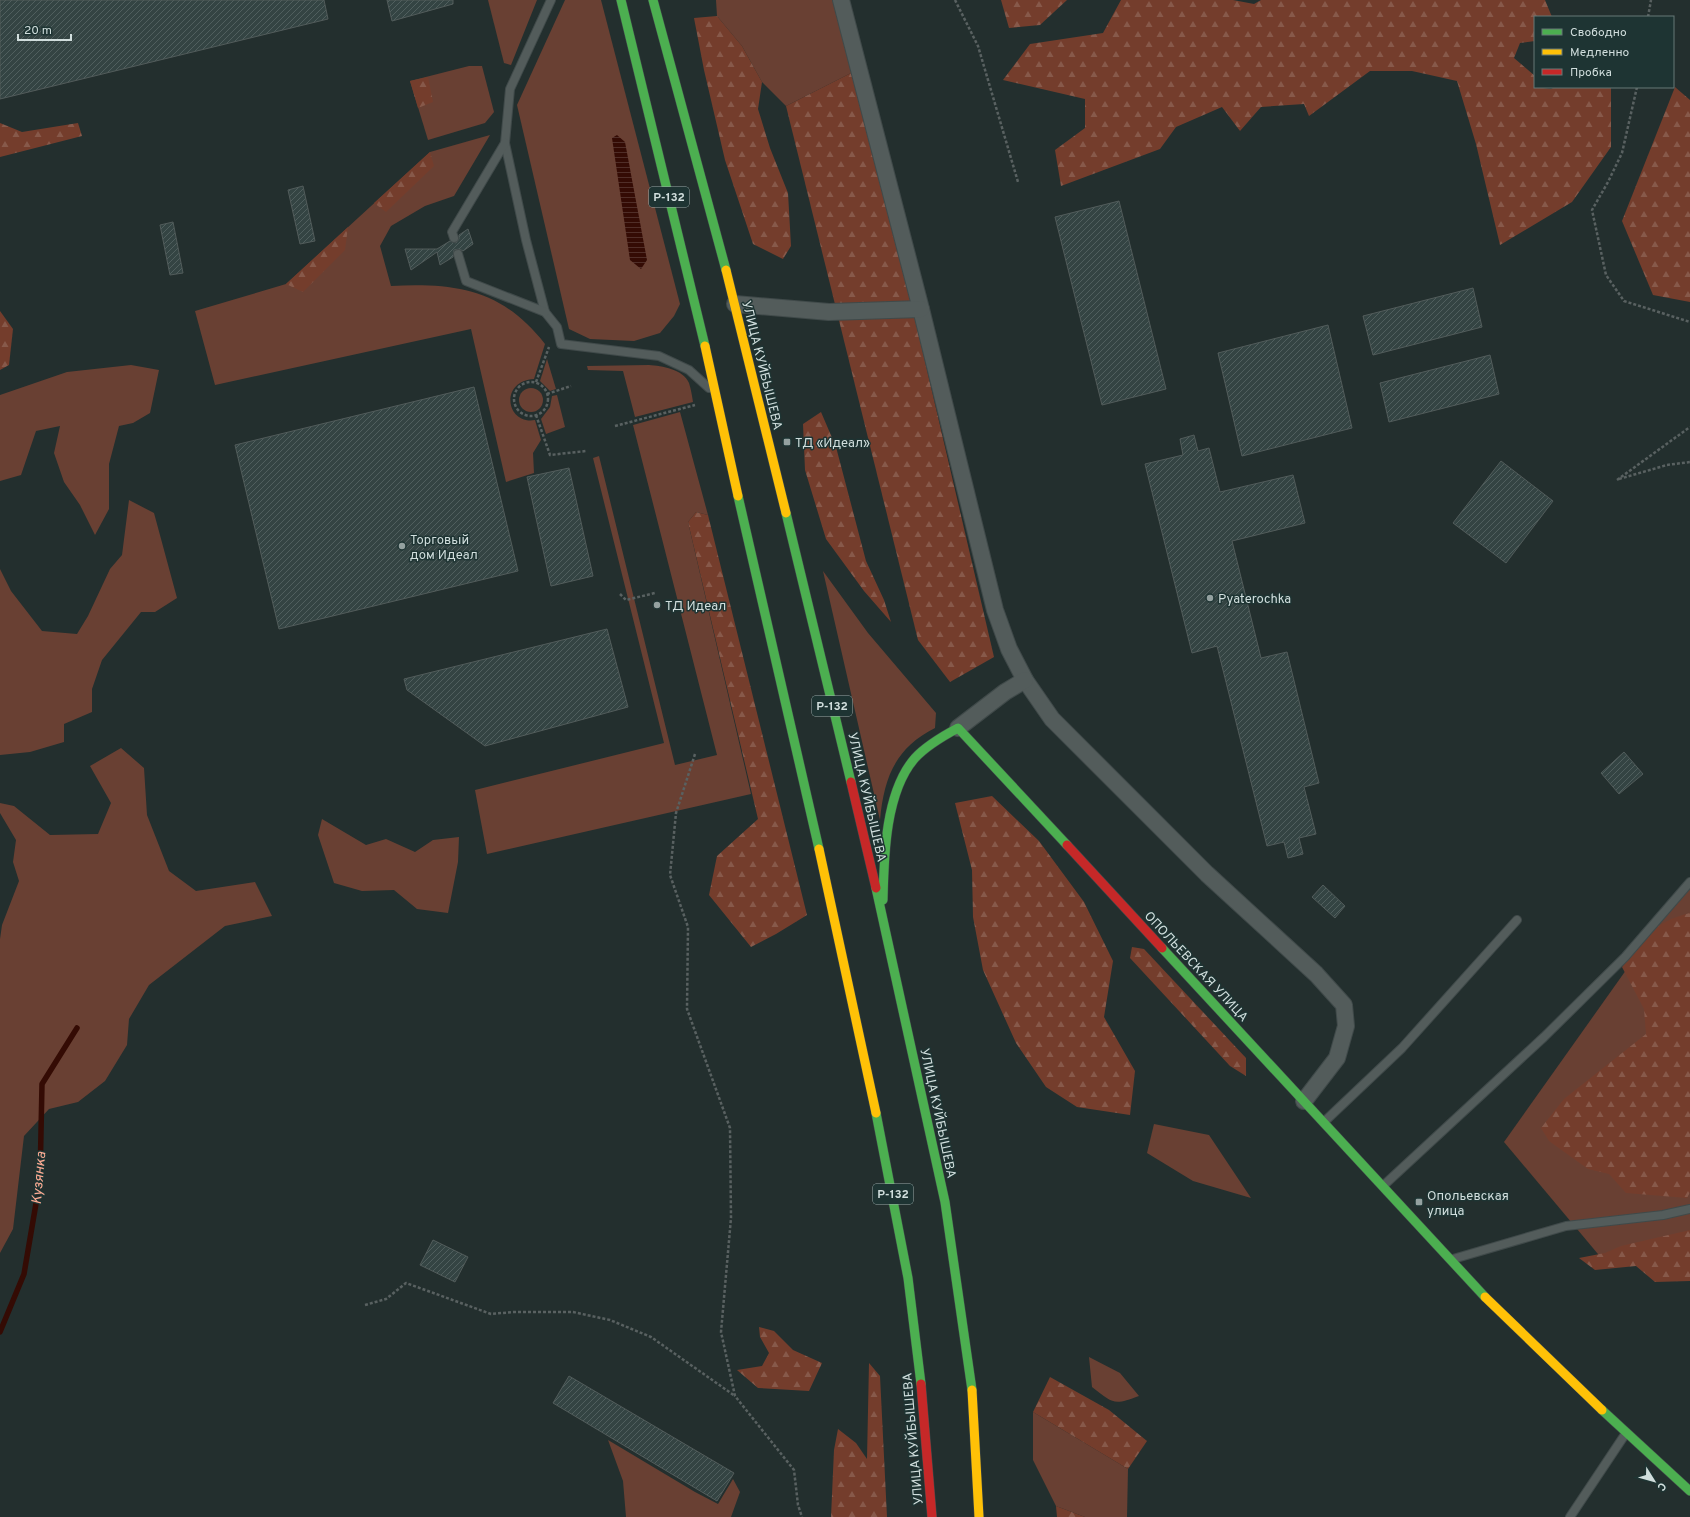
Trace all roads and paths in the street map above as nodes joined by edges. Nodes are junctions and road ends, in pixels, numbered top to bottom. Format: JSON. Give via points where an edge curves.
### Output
{"nodes":[{"id":1,"x":551,"y":0,"type":"edge"},
{"id":2,"x":621,"y":0,"type":"edge"},
{"id":3,"x":653,"y":0,"type":"edge"},
{"id":4,"x":841,"y":0,"type":"edge"},
{"id":5,"x":955,"y":0,"type":"edge"},
{"id":6,"x":1651,"y":0,"type":"edge"},
{"id":7,"x":1648,"y":16,"type":"edge"},
{"id":8,"x":1637,"y":88,"type":"edge"},
{"id":9,"x":505,"y":143,"type":"junction"},
{"id":10,"x":1018,"y":182,"type":"dead end"},
{"id":11,"x":454,"y":238,"type":"dead end"},
{"id":12,"x":458,"y":254,"type":"dead end"},
{"id":13,"x":735,"y":304,"type":"junction"},
{"id":14,"x":921,"y":309,"type":"junction"},
{"id":15,"x":546,"y":312,"type":"junction"},
{"id":16,"x":1690,"y":322,"type":"edge"},
{"id":17,"x":557,"y":326,"type":"junction"},
{"id":18,"x":536,"y":382,"type":"junction"},
{"id":19,"x":571,"y":386,"type":"dead end"},
{"id":20,"x":547,"y":394,"type":"junction"},
{"id":21,"x":716,"y":394,"type":"junction"},
{"id":22,"x":694,"y":406,"type":"dead end"},
{"id":23,"x":536,"y":415,"type":"junction"},
{"id":24,"x":615,"y":426,"type":"dead end"},
{"id":25,"x":1690,"y":427,"type":"edge"},
{"id":26,"x":586,"y":451,"type":"dead end"},
{"id":27,"x":1690,"y":462,"type":"edge"},
{"id":28,"x":655,"y":593,"type":"dead end"},
{"id":29,"x":620,"y":594,"type":"dead end"},
{"id":30,"x":1025,"y":680,"type":"junction"},
{"id":31,"x":958,"y":728,"type":"junction"},
{"id":32,"x":695,"y":754,"type":"dead end"},
{"id":33,"x":1690,"y":882,"type":"edge"},
{"id":34,"x":883,"y":917,"type":"junction"},
{"id":35,"x":1517,"y":920,"type":"dead end"},
{"id":36,"x":1304,"y":1101,"type":"junction"},
{"id":37,"x":1323,"y":1123,"type":"junction"},
{"id":38,"x":1382,"y":1187,"type":"junction"},
{"id":39,"x":1690,"y":1209,"type":"edge"},
{"id":40,"x":1450,"y":1260,"type":"junction"},
{"id":41,"x":365,"y":1306,"type":"dead end"},
{"id":42,"x":735,"y":1396,"type":"junction"},
{"id":43,"x":1627,"y":1432,"type":"junction"},
{"id":44,"x":1690,"y":1490,"type":"edge"},
{"id":45,"x":802,"y":1517,"type":"edge"},
{"id":46,"x":932,"y":1517,"type":"edge"},
{"id":47,"x":979,"y":1517,"type":"edge"},
{"id":48,"x":1570,"y":1517,"type":"edge"}],
"edges":[{"from":1,"to":9,"type":"lane","via":[[510,89]]},
{"from":2,"to":21,"type":"main road","name":"УЛИЦА КУЙБЫШЕВА","number":"Р-132"},
{"from":3,"to":13,"type":"main road","name":"УЛИЦА КУЙБЫШЕВА","number":"Р-132"},
{"from":4,"to":14,"type":"street"},
{"from":5,"to":10,"type":"path","via":[[978,46]]},
{"from":6,"to":7,"type":"path"},
{"from":8,"to":16,"type":"path","via":[[1622,153],[1592,210],[1598,243],[1606,275],[1624,301]]},
{"from":9,"to":11,"type":"lane","via":[[452,232]]},
{"from":9,"to":15,"type":"lane","via":[[526,240]]},
{"from":12,"to":15,"type":"lane","via":[[466,280]]},
{"from":13,"to":14,"type":"street","via":[[829,312]]},
{"from":13,"to":34,"type":"main road","name":"УЛИЦА КУЙБЫШЕВА","number":"Р-132"},
{"from":14,"to":30,"type":"street","via":[[995,610],[1009,649]]},
{"from":15,"to":17,"type":"lane"},
{"from":17,"to":18,"type":"path"},
{"from":17,"to":21,"type":"lane","via":[[561,344],[659,356],[688,370]]},
{"from":18,"to":20,"type":"path"},
{"from":18,"to":23,"type":"path","via":[[522,384],[517,389],[514,403],[522,414]]},
{"from":19,"to":20,"type":"path"},
{"from":20,"to":23,"type":"path","via":[[546,407]]},
{"from":21,"to":46,"type":"main road","name":"УЛИЦА КУЙБЫШЕВА","number":"Р-132","via":[[882,1139],[908,1278],[925,1413]]},
{"from":22,"to":24,"type":"path"},
{"from":23,"to":26,"type":"path","via":[[550,455]]},
{"from":25,"to":27,"type":"path","via":[[1617,480],[1667,465]]},
{"from":28,"to":29,"type":"path","via":[[626,600]]},
{"from":30,"to":31,"type":"street"},
{"from":30,"to":36,"type":"street","via":[[1052,719],[1207,874],[1316,974],[1344,1005],[1346,1026],[1337,1058]]},
{"from":31,"to":34,"type":"main road","via":[[934,740],[911,763],[897,788],[883,868]]},
{"from":31,"to":36,"type":"main road","name":"ОПОЛЬЕВСКАЯ УЛИЦА"},
{"from":32,"to":42,"type":"path","via":[[676,813],[670,875],[688,927],[686,1009],[730,1128],[731,1218],[721,1332]]},
{"from":33,"to":38,"type":"lane","via":[[1625,957],[1544,1037]]},
{"from":34,"to":47,"type":"main road","name":"УЛИЦА КУЙБЫШЕВА","number":"Р-132","via":[[945,1202],[974,1405]]},
{"from":35,"to":37,"type":"lane","via":[[1402,1048]]},
{"from":36,"to":37,"type":"main road","name":"ОПОЛЬЕВСКАЯ УЛИЦА"},
{"from":37,"to":38,"type":"main road","name":"ОПОЛЬЕВСКАЯ УЛИЦА"},
{"from":38,"to":40,"type":"main road","name":"ОПОЛЬЕВСКАЯ УЛИЦА"},
{"from":39,"to":40,"type":"lane","via":[[1663,1215],[1566,1226]]},
{"from":40,"to":43,"type":"main road","name":"ОПОЛЬЕВСКАЯ УЛИЦА","via":[[1502,1314]]},
{"from":41,"to":42,"type":"path","via":[[386,1299],[406,1283],[491,1314],[573,1312],[610,1320],[651,1337]]},
{"from":42,"to":45,"type":"path","via":[[794,1470]]},
{"from":43,"to":44,"type":"main road","name":"ОПОЛЬЕВСКАЯ УЛИЦА"},
{"from":43,"to":48,"type":"lane"}]}
